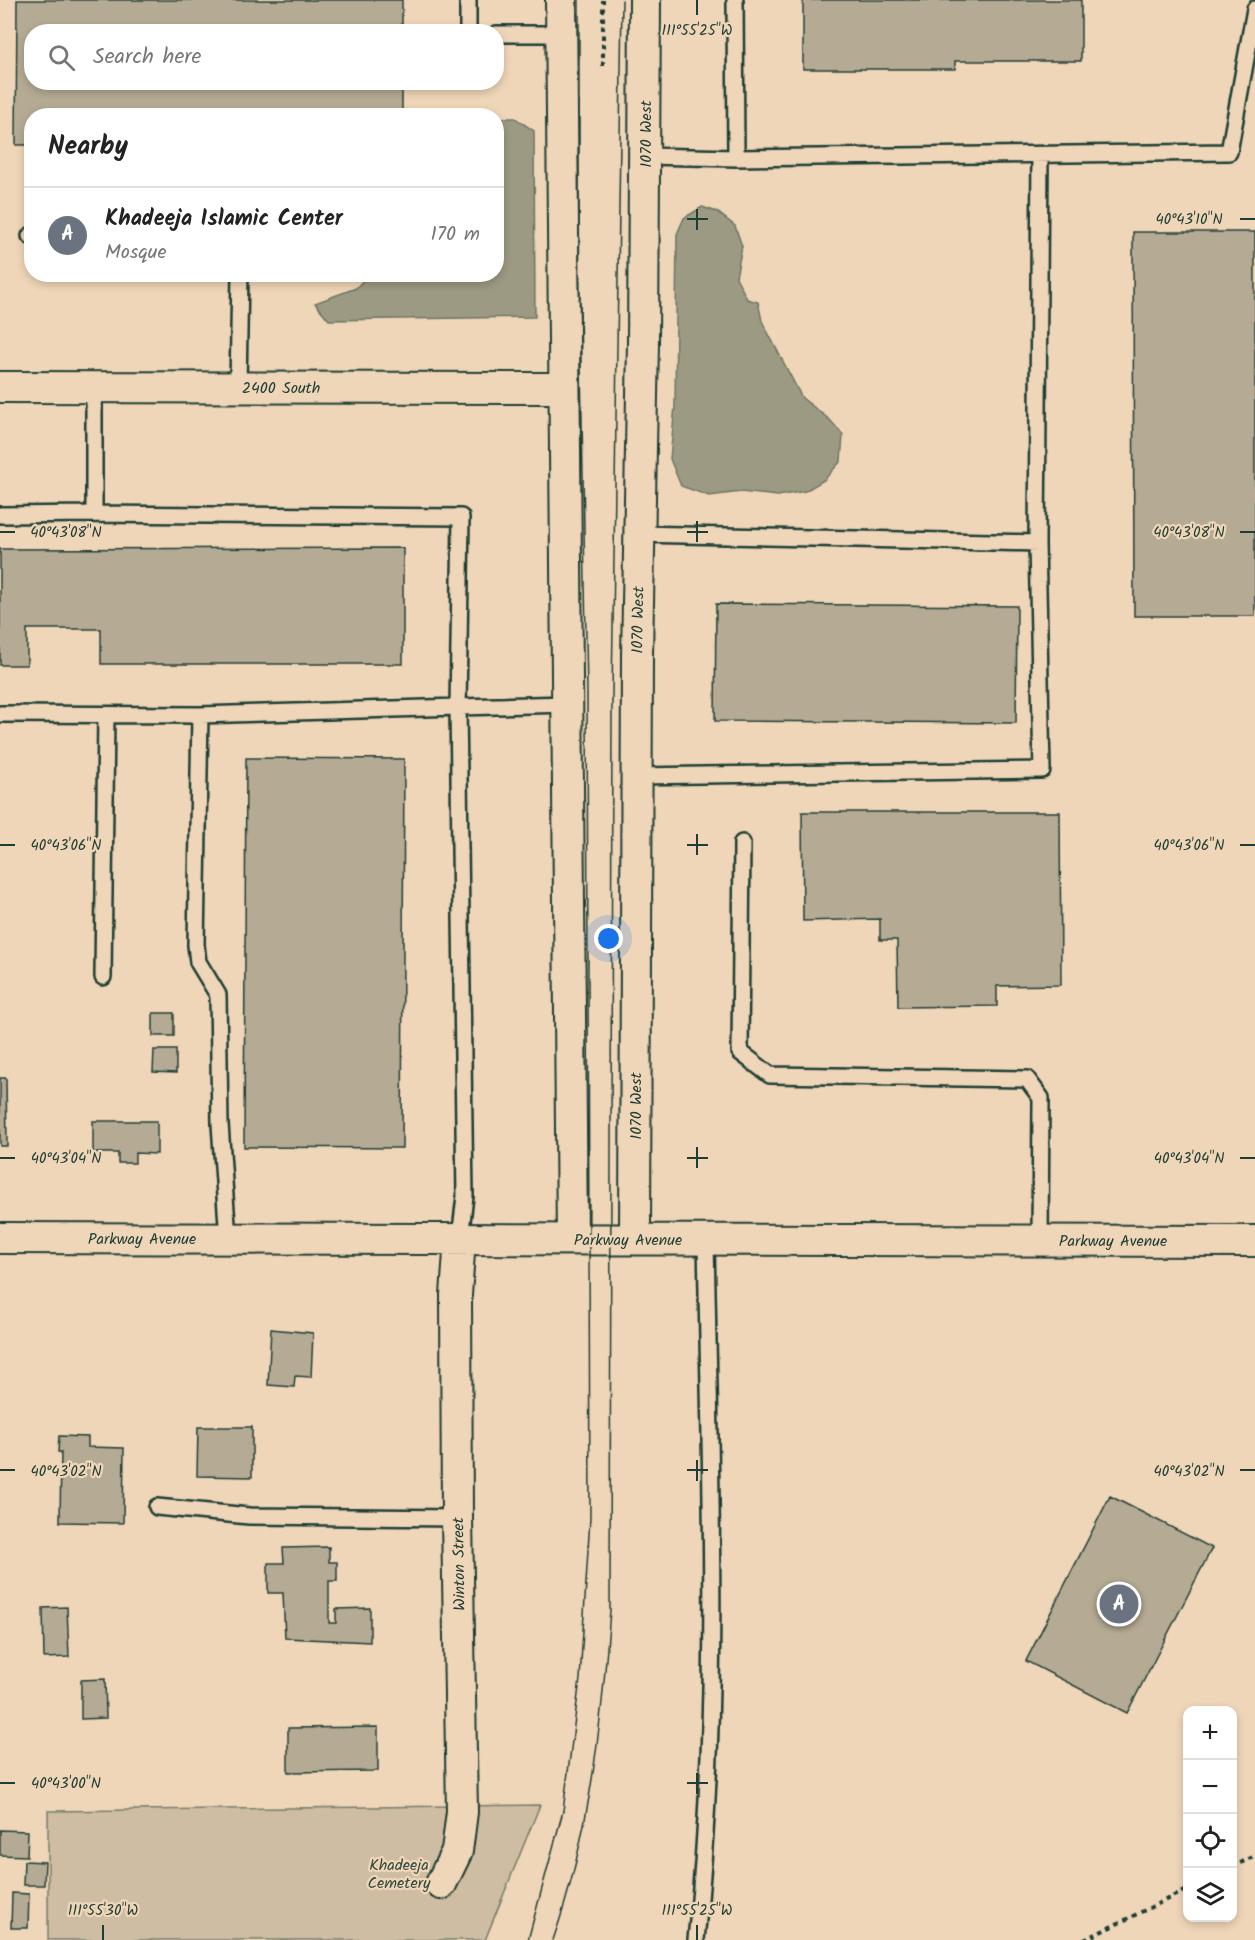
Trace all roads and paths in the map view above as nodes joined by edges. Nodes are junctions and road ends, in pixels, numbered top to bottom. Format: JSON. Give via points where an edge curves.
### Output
{"nodes":[{"id":1,"x":468,"y":0,"type":"edge"},
{"id":2,"x":561,"y":0,"type":"edge"},
{"id":3,"x":603,"y":0,"type":"edge"},
{"id":4,"x":645,"y":0,"type":"edge"},
{"id":5,"x":735,"y":0,"type":"edge"},
{"id":6,"x":1255,"y":9,"type":"edge"},
{"id":7,"x":468,"y":24,"type":"edge"},
{"id":8,"x":504,"y":34,"type":"edge"},
{"id":9,"x":561,"y":34,"type":"junction"},
{"id":10,"x":603,"y":66,"type":"dead end"},
{"id":11,"x":1040,"y":155,"type":"junction"},
{"id":12,"x":645,"y":156,"type":"junction"},
{"id":13,"x":736,"y":158,"type":"junction"},
{"id":14,"x":240,"y":282,"type":"edge"},
{"id":15,"x":0,"y":387,"type":"edge"},
{"id":16,"x":94,"y":387,"type":"junction"},
{"id":17,"x":238,"y":387,"type":"junction"},
{"id":18,"x":563,"y":388,"type":"junction"},
{"id":19,"x":94,"y":514,"type":"junction"},
{"id":20,"x":0,"y":515,"type":"edge"},
{"id":21,"x":638,"y":534,"type":"junction"},
{"id":22,"x":1037,"y":543,"type":"junction"},
{"id":23,"x":569,"y":704,"type":"junction"},
{"id":24,"x":459,"y":707,"type":"junction"},
{"id":25,"x":0,"y":714,"type":"edge"},
{"id":26,"x":105,"y":715,"type":"junction"},
{"id":27,"x":200,"y":716,"type":"junction"},
{"id":28,"x":636,"y":776,"type":"junction"},
{"id":29,"x":742,"y":843,"type":"dead end"},
{"id":30,"x":103,"y":977,"type":"dead end"},
{"id":31,"x":0,"y":1238,"type":"edge"},
{"id":32,"x":228,"y":1239,"type":"junction"},
{"id":33,"x":460,"y":1239,"type":"junction"},
{"id":34,"x":572,"y":1239,"type":"junction"},
{"id":35,"x":634,"y":1239,"type":"junction"},
{"id":36,"x":706,"y":1240,"type":"junction"},
{"id":37,"x":1040,"y":1240,"type":"junction"},
{"id":38,"x":1255,"y":1241,"type":"edge"},
{"id":39,"x":157,"y":1507,"type":"dead end"},
{"id":40,"x":457,"y":1518,"type":"junction"},
{"id":41,"x":1255,"y":1856,"type":"edge"},
{"id":42,"x":1237,"y":1865,"type":"edge"},
{"id":43,"x":441,"y":1884,"type":"dead end"},
{"id":44,"x":1183,"y":1891,"type":"edge"},
{"id":45,"x":696,"y":1940,"type":"edge"},
{"id":46,"x":1084,"y":1940,"type":"edge"}],
"edges":[{"from":1,"to":7,"type":"lane"},
{"from":2,"to":9,"type":"street"},
{"from":3,"to":10,"type":"path"},
{"from":4,"to":12,"type":"street","name":"1070 West"},
{"from":5,"to":13,"type":"lane"},
{"from":6,"to":11,"type":"lane","via":[[1229,152]]},
{"from":8,"to":9,"type":"lane"},
{"from":9,"to":18,"type":"street"},
{"from":11,"to":13,"type":"lane"},
{"from":11,"to":22,"type":"lane"},
{"from":12,"to":13,"type":"lane"},
{"from":12,"to":21,"type":"street","name":"1070 West"},
{"from":14,"to":17,"type":"lane"},
{"from":15,"to":16,"type":"street","name":"2400 South"},
{"from":16,"to":17,"type":"street","name":"2400 South"},
{"from":16,"to":19,"type":"lane"},
{"from":17,"to":18,"type":"street","name":"2400 South"},
{"from":18,"to":23,"type":"street"},
{"from":19,"to":20,"type":"lane"},
{"from":19,"to":24,"type":"lane","via":[[462,517]]},
{"from":21,"to":22,"type":"lane"},
{"from":21,"to":28,"type":"street","name":"1070 West"},
{"from":22,"to":28,"type":"lane","via":[[1041,770]]},
{"from":23,"to":24,"type":"lane"},
{"from":23,"to":34,"type":"street"},
{"from":24,"to":27,"type":"lane"},
{"from":24,"to":33,"type":"lane","via":[[465,1196]]},
{"from":25,"to":26,"type":"lane"},
{"from":26,"to":27,"type":"lane"},
{"from":26,"to":30,"type":"lane"},
{"from":27,"to":32,"type":"lane","via":[[196,945],[198,962],[218,995],[220,1124]]},
{"from":28,"to":35,"type":"street","name":"1070 West"},
{"from":29,"to":37,"type":"lane","via":[[740,1052],[770,1075],[1027,1079],[1041,1098]]},
{"from":31,"to":32,"type":"street","name":"Parkway Avenue"},
{"from":32,"to":33,"type":"street","name":"Parkway Avenue"},
{"from":33,"to":34,"type":"street","name":"Parkway Avenue"},
{"from":33,"to":40,"type":"street","name":"Winton Street","via":[[456,1295]]},
{"from":34,"to":35,"type":"street","name":"Parkway Avenue"},
{"from":35,"to":36,"type":"street","name":"Parkway Avenue"},
{"from":36,"to":37,"type":"street","name":"Parkway Avenue"},
{"from":36,"to":45,"type":"lane","via":[[713,1637],[703,1879]]},
{"from":37,"to":38,"type":"street","name":"Parkway Avenue"},
{"from":39,"to":40,"type":"lane","via":[[249,1516]]},
{"from":40,"to":43,"type":"street","name":"Winton Street","via":[[462,1812],[457,1851]]},
{"from":41,"to":42,"type":"path"},
{"from":44,"to":46,"type":"path"}]}
